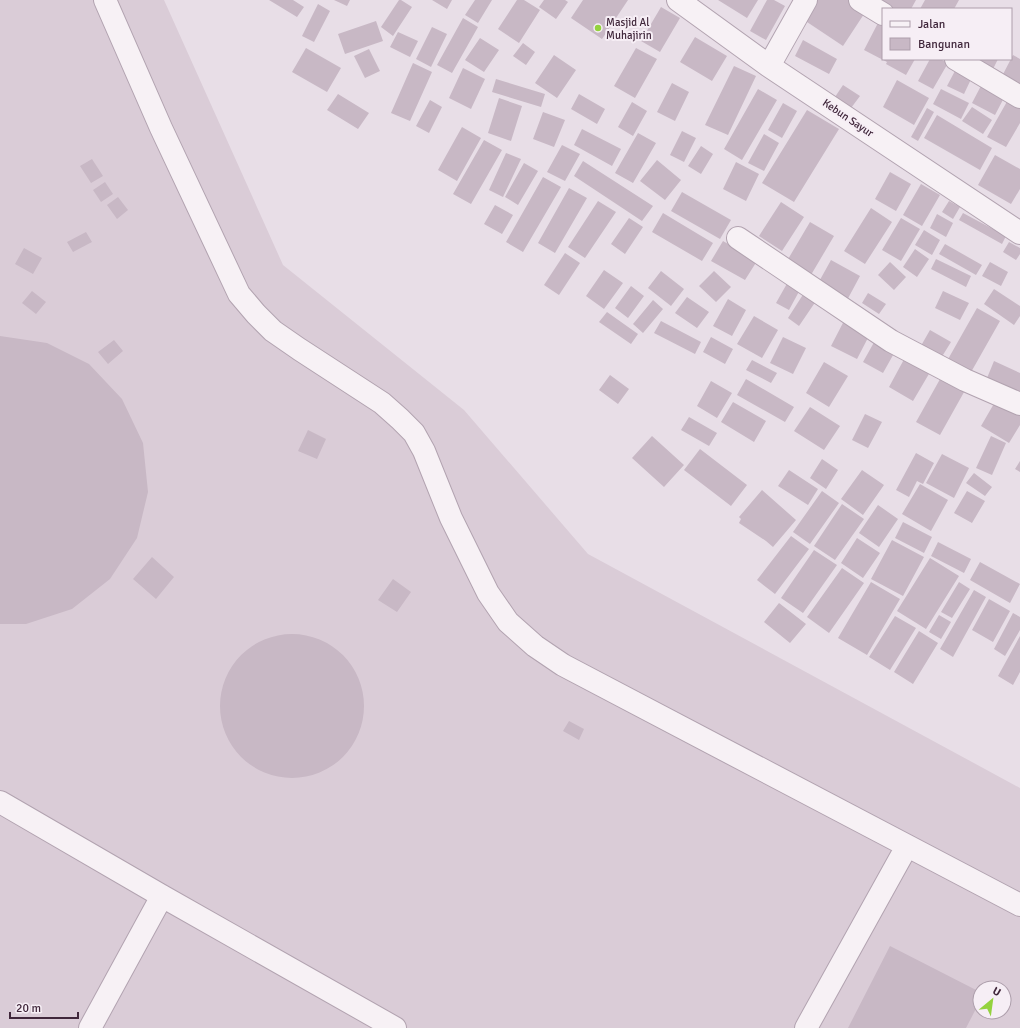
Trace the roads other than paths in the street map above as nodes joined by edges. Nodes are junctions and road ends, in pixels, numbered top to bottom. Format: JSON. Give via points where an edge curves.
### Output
{"nodes":[{"id":1,"x":105,"y":0,"type":"edge"},
{"id":2,"x":678,"y":0,"type":"edge"},
{"id":3,"x":806,"y":0,"type":"edge"},
{"id":4,"x":860,"y":0,"type":"edge"},
{"id":5,"x":882,"y":13,"type":"edge"},
{"id":6,"x":958,"y":60,"type":"edge"},
{"id":7,"x":769,"y":66,"type":"junction"},
{"id":8,"x":1020,"y":97,"type":"edge"},
{"id":9,"x":1020,"y":233,"type":"edge"},
{"id":10,"x":738,"y":238,"type":"dead end"},
{"id":11,"x":1020,"y":404,"type":"edge"},
{"id":12,"x":0,"y":802,"type":"edge"},
{"id":13,"x":907,"y":846,"type":"junction"},
{"id":14,"x":162,"y":896,"type":"junction"},
{"id":15,"x":1020,"y":905,"type":"edge"},
{"id":16,"x":90,"y":1028,"type":"edge"},
{"id":17,"x":396,"y":1028,"type":"edge"},
{"id":18,"x":806,"y":1028,"type":"edge"}],
"edges":[{"from":1,"to":13,"type":"street","via":[[161,128],[239,294],[273,331],[382,403],[414,433],[451,518],[488,593],[508,622],[535,646],[563,665]]},
{"from":2,"to":7,"type":"street","name":"Kebun Sayur"},
{"from":3,"to":7,"type":"street"},
{"from":4,"to":5,"type":"street"},
{"from":6,"to":8,"type":"street"},
{"from":7,"to":9,"type":"street","name":"Kebun Sayur"},
{"from":10,"to":11,"type":"street","via":[[891,341],[965,380]]},
{"from":12,"to":14,"type":"street"},
{"from":13,"to":15,"type":"street"},
{"from":13,"to":18,"type":"street"},
{"from":14,"to":16,"type":"street"},
{"from":14,"to":17,"type":"street"}]}
